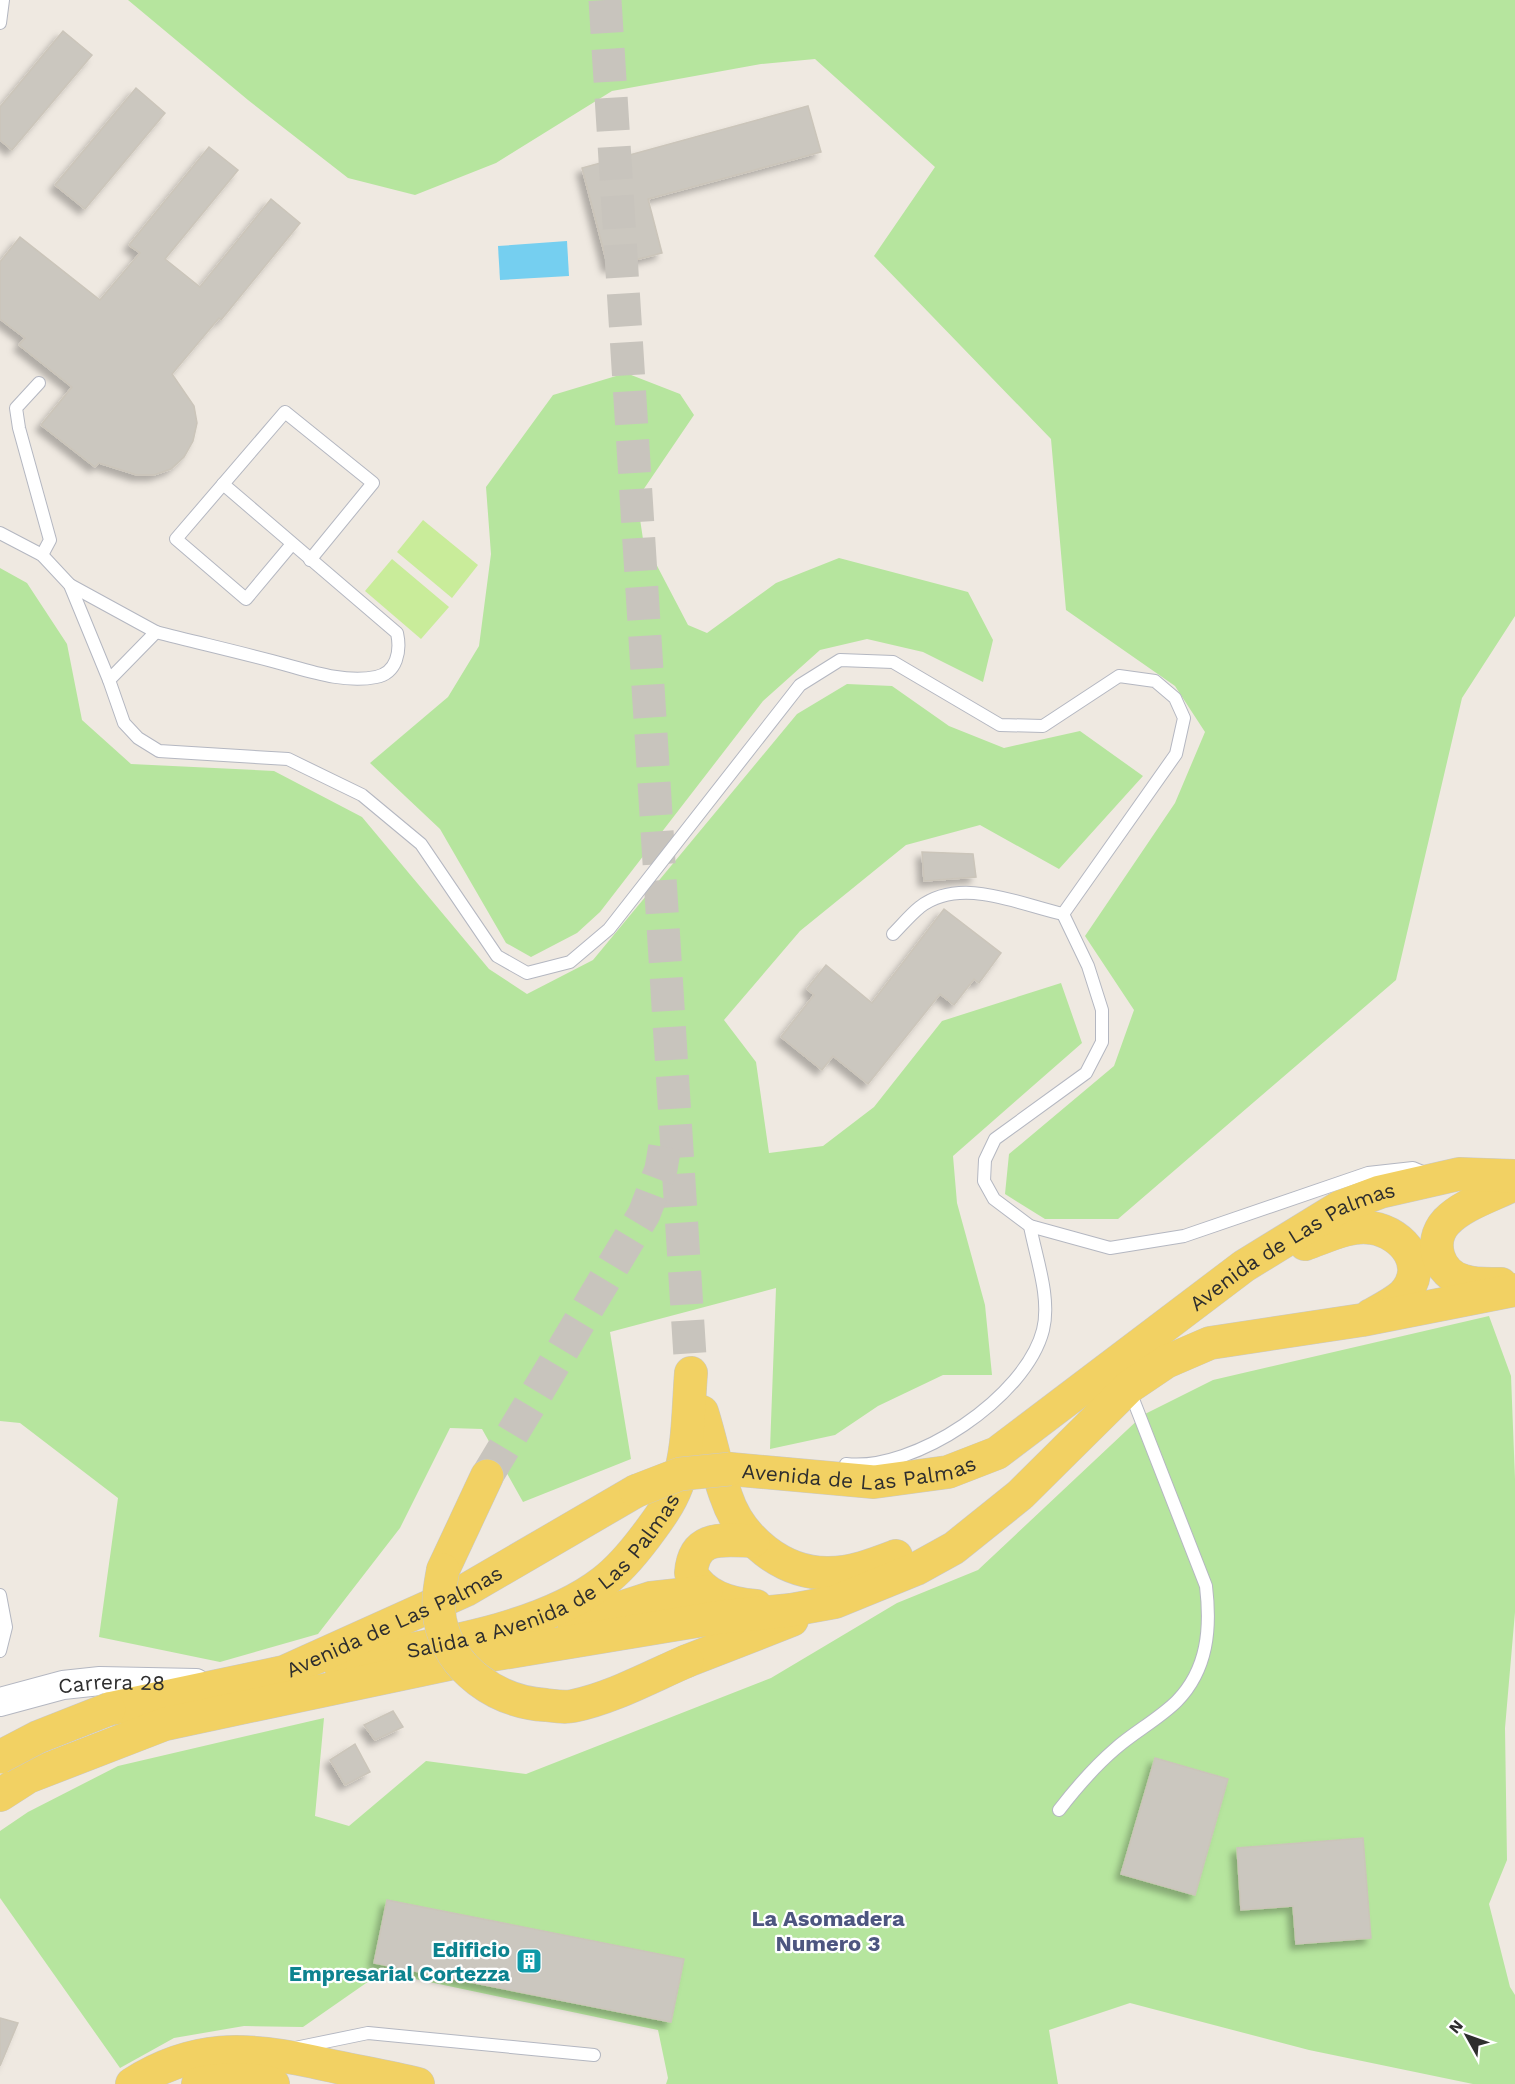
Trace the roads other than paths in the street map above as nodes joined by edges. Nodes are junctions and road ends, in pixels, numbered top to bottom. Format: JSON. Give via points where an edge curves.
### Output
{"nodes":[{"id":1,"x":3,"y":0,"type":"edge"},
{"id":2,"x":0,"y":23,"type":"edge"},
{"id":3,"x":39,"y":383,"type":"dead end"},
{"id":4,"x":223,"y":484,"type":"junction"},
{"id":5,"x":0,"y":533,"type":"edge"},
{"id":6,"x":292,"y":544,"type":"junction"},
{"id":7,"x":42,"y":555,"type":"junction"},
{"id":8,"x":310,"y":560,"type":"junction"},
{"id":9,"x":70,"y":585,"type":"junction"},
{"id":10,"x":156,"y":632,"type":"junction"},
{"id":11,"x":110,"y":680,"type":"junction"},
{"id":12,"x":1063,"y":914,"type":"junction"},
{"id":13,"x":893,"y":934,"type":"dead end"},
{"id":14,"x":1515,"y":1176,"type":"edge"},
{"id":15,"x":1440,"y":1178,"type":"junction"},
{"id":16,"x":1515,"y":1184,"type":"edge"},
{"id":17,"x":1030,"y":1226,"type":"junction"},
{"id":18,"x":1244,"y":1266,"type":"junction"},
{"id":19,"x":1515,"y":1284,"type":"edge"},
{"id":20,"x":1515,"y":1290,"type":"edge"},
{"id":21,"x":1362,"y":1320,"type":"junction"},
{"id":22,"x":1092,"y":1382,"type":"junction"},
{"id":23,"x":1129,"y":1387,"type":"junction"},
{"id":24,"x":702,"y":1412,"type":"junction"},
{"id":25,"x":795,"y":1462,"type":"dead end"},
{"id":26,"x":836,"y":1463,"type":"dead end"},
{"id":27,"x":743,"y":1471,"type":"junction"},
{"id":28,"x":487,"y":1476,"type":"tunnel mouth"},
{"id":29,"x":753,"y":1541,"type":"junction"},
{"id":30,"x":706,"y":1592,"type":"junction"},
{"id":31,"x":0,"y":1595,"type":"edge"},
{"id":32,"x":835,"y":1602,"type":"junction"},
{"id":33,"x":791,"y":1610,"type":"junction"},
{"id":34,"x":574,"y":1623,"type":"junction"},
{"id":35,"x":0,"y":1651,"type":"edge"},
{"id":36,"x":491,"y":1655,"type":"junction"},
{"id":37,"x":284,"y":1672,"type":"junction"},
{"id":38,"x":225,"y":1683,"type":"junction"},
{"id":39,"x":0,"y":1702,"type":"edge"},
{"id":40,"x":114,"y":1743,"type":"junction"},
{"id":41,"x":0,"y":1746,"type":"edge"},
{"id":42,"x":0,"y":1757,"type":"edge"},
{"id":43,"x":0,"y":1795,"type":"edge"},
{"id":44,"x":1059,"y":1810,"type":"dead end"},
{"id":45,"x":346,"y":2051,"type":"junction"},
{"id":46,"x":594,"y":2055,"type":"dead end"},
{"id":47,"x":277,"y":2069,"type":"edge"},
{"id":48,"x":132,"y":2084,"type":"edge"},
{"id":49,"x":198,"y":2084,"type":"edge"},
{"id":50,"x":418,"y":2084,"type":"edge"}],
"edges":[{"from":1,"to":2,"type":"lane"},
{"from":3,"to":7,"type":"lane","via":[[16,408],[50,540]]},
{"from":4,"to":6,"type":"lane"},
{"from":4,"to":6,"type":"lane","via":[[176,539],[246,599]]},
{"from":4,"to":8,"type":"lane","via":[[285,412],[374,483]]},
{"from":5,"to":7,"type":"lane"},
{"from":6,"to":8,"type":"lane"},
{"from":7,"to":9,"type":"lane"},
{"from":8,"to":10,"type":"lane","via":[[397,633],[398,656],[385,673],[366,678],[330,676]]},
{"from":9,"to":10,"type":"lane"},
{"from":9,"to":11,"type":"lane"},
{"from":10,"to":11,"type":"lane"},
{"from":11,"to":12,"type":"lane","via":[[124,723],[159,752],[288,759],[362,795],[421,844],[497,956],[527,973],[570,962],[609,929],[800,685],[840,660],[893,662],[1000,725],[1043,726],[1119,676],[1155,681],[1175,698],[1184,718],[1176,754]]},
{"from":12,"to":13,"type":"lane","via":[[988,894],[951,892],[921,907]]},
{"from":12,"to":17,"type":"lane","via":[[1088,966],[1102,1010],[1102,1042],[1086,1073],[995,1139],[985,1160],[984,1181],[994,1199]]},
{"from":14,"to":15,"type":"main road","name":"Avenida de Las Palmas","via":[[1488,1173]]},
{"from":15,"to":17,"type":"lane","via":[[1413,1168],[1368,1173],[1184,1236],[1110,1248]]},
{"from":15,"to":18,"type":"main road","name":"Avenida de Las Palmas","via":[[1380,1192],[1340,1207]]},
{"from":16,"to":19,"type":"main road","via":[[1446,1222],[1437,1244],[1443,1266],[1462,1281]]},
{"from":17,"to":26,"type":"lane","via":[[1045,1304],[1036,1353],[1008,1387],[941,1441],[886,1460],[857,1465]]},
{"from":18,"to":21,"type":"main road","via":[[1350,1228],[1388,1233],[1411,1251],[1413,1277],[1403,1294]]},
{"from":18,"to":22,"type":"main road","name":"Avenida de Las Palmas"},
{"from":20,"to":21,"type":"main road","name":"Avenida de Las Palmas"},
{"from":21,"to":23,"type":"main road","name":"Avenida de Las Palmas","via":[[1210,1343],[1166,1362]]},
{"from":22,"to":27,"type":"main road","name":"Avenida de Las Palmas","via":[[998,1453],[948,1472],[874,1482]]},
{"from":22,"to":29,"type":"main road","via":[[1055,1433],[999,1488],[948,1531],[906,1552],[864,1568],[829,1573],[795,1568]]},
{"from":23,"to":32,"type":"main road","name":"Avenida de Las Palmas","via":[[1020,1495],[954,1548],[916,1569]]},
{"from":23,"to":44,"type":"lane","via":[[1206,1586],[1210,1616],[1206,1650],[1195,1677],[1177,1701],[1115,1749],[1084,1778]]},
{"from":24,"to":29,"type":"main road","via":[[726,1497]]},
{"from":24,"to":34,"type":"main road","via":[[701,1455],[682,1519],[635,1577],[609,1602]]},
{"from":24,"to":37,"type":"main road","name":"Salida a Avenida de Las Palmas","via":[[691,1373],[685,1457],[676,1487],[662,1516],[637,1549],[603,1582],[529,1619],[473,1636]]},
{"from":25,"to":27,"type":"lane"},
{"from":27,"to":37,"type":"main road","name":"Avenida de Las Palmas","bridge":true,"via":[[680,1474],[636,1491],[466,1590]]},
{"from":28,"to":32,"type":"main road","bridge":true,"via":[[443,1570],[440,1621],[452,1648],[472,1676],[498,1695],[526,1704],[571,1707],[627,1688]]},
{"from":29,"to":30,"type":"main road","via":[[714,1540],[701,1547],[692,1560],[691,1573]]},
{"from":30,"to":33,"type":"main road","via":[[746,1605]]},
{"from":30,"to":34,"type":"main road","via":[[651,1598]]},
{"from":31,"to":35,"type":"lane","via":[[6,1627]]},
{"from":32,"to":33,"type":"main road","name":"Avenida de Las Palmas"},
{"from":33,"to":36,"type":"main road","name":"Avenida de Las Palmas","via":[[721,1617]]},
{"from":34,"to":36,"type":"main road"},
{"from":36,"to":40,"type":"main road","name":"Avenida de Las Palmas","via":[[165,1724]]},
{"from":37,"to":38,"type":"main road","name":"Avenida de Las Palmas"},
{"from":38,"to":39,"type":"street","name":"Carrera 28","via":[[100,1681],[63,1685]]},
{"from":38,"to":42,"type":"main road","name":"Avenida de Las Palmas","bridge":true,"via":[[109,1709]]},
{"from":40,"to":41,"type":"street"},
{"from":40,"to":43,"type":"main road","name":"Avenida de Las Palmas","via":[[28,1777]]},
{"from":45,"to":46,"type":"lane","via":[[368,2033]]},
{"from":45,"to":47,"type":"main road"},
{"from":45,"to":50,"type":"main road"},
{"from":47,"to":48,"type":"main road","via":[[214,2053],[177,2060]]},
{"from":47,"to":49,"type":"main road","via":[[244,2080]]}]}
